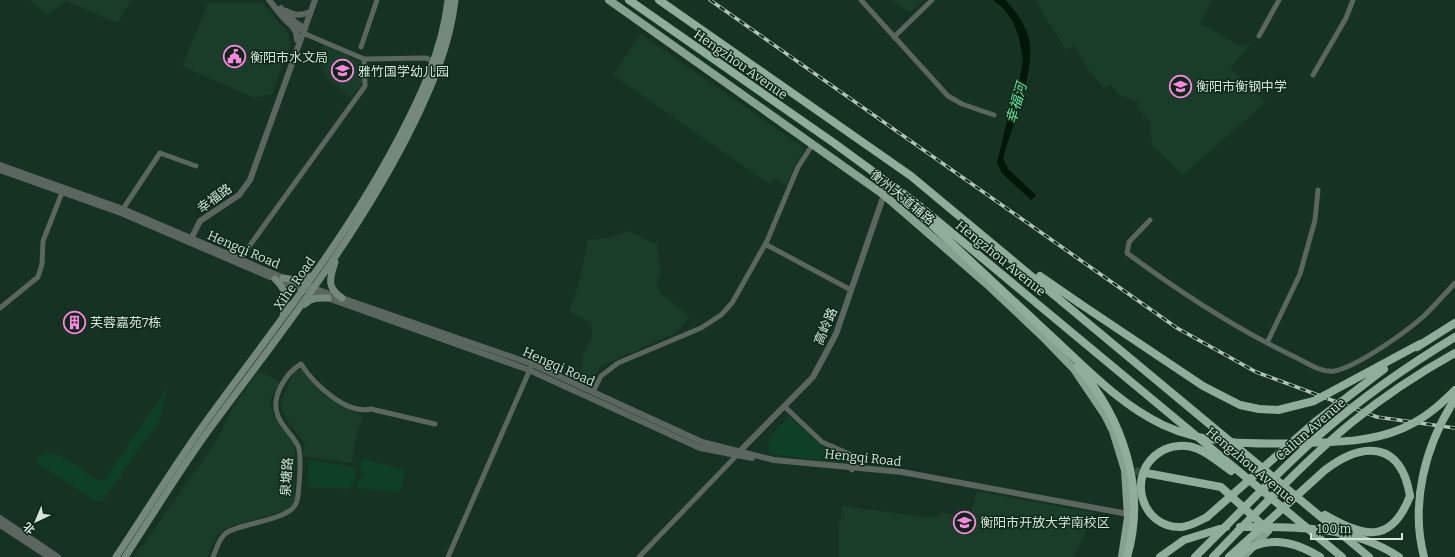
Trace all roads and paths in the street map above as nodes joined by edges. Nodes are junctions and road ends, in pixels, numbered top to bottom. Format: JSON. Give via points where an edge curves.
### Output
{"nodes":[{"id":1,"x":269,"y":0,"type":"edge"},
{"id":2,"x":274,"y":0,"type":"edge"},
{"id":3,"x":313,"y":0,"type":"edge"},
{"id":4,"x":377,"y":0,"type":"edge"},
{"id":5,"x":448,"y":0,"type":"edge"},
{"id":6,"x":456,"y":0,"type":"edge"},
{"id":7,"x":609,"y":0,"type":"edge"},
{"id":8,"x":629,"y":0,"type":"edge"},
{"id":9,"x":659,"y":0,"type":"edge"},
{"id":10,"x":861,"y":0,"type":"edge"},
{"id":11,"x":932,"y":0,"type":"edge"},
{"id":12,"x":1280,"y":0,"type":"edge"},
{"id":13,"x":1353,"y":0,"type":"edge"},
{"id":14,"x":283,"y":10,"type":"junction"},
{"id":15,"x":307,"y":13,"type":"junction"},
{"id":16,"x":292,"y":26,"type":"junction"},
{"id":17,"x":303,"y":29,"type":"junction"},
{"id":18,"x":1259,"y":36,"type":"dead end"},
{"id":19,"x":894,"y":38,"type":"junction"},
{"id":20,"x":297,"y":40,"type":"junction"},
{"id":21,"x":362,"y":47,"type":"dead end"},
{"id":22,"x":364,"y":59,"type":"junction"},
{"id":23,"x":435,"y":61,"type":"junction"},
{"id":24,"x":1314,"y":75,"type":"dead end"},
{"id":25,"x":994,"y":115,"type":"dead end"},
{"id":26,"x":813,"y":144,"type":"junction"},
{"id":27,"x":0,"y":165,"type":"edge"},
{"id":28,"x":196,"y":166,"type":"dead end"},
{"id":29,"x":0,"y":170,"type":"edge"},
{"id":30,"x":888,"y":183,"type":"junction"},
{"id":31,"x":63,"y":189,"type":"junction"},
{"id":32,"x":1318,"y":190,"type":"dead end"},
{"id":33,"x":884,"y":194,"type":"junction"},
{"id":34,"x":122,"y":211,"type":"junction"},
{"id":35,"x":1150,"y":220,"type":"dead end"},
{"id":36,"x":190,"y":239,"type":"junction"},
{"id":37,"x":765,"y":244,"type":"junction"},
{"id":38,"x":994,"y":244,"type":"junction"},
{"id":39,"x":339,"y":252,"type":"junction"},
{"id":40,"x":240,"y":259,"type":"junction"},
{"id":41,"x":319,"y":269,"type":"junction"},
{"id":42,"x":283,"y":278,"type":"junction"},
{"id":43,"x":275,"y":279,"type":"junction"},
{"id":44,"x":1455,"y":283,"type":"edge"},
{"id":45,"x":309,"y":289,"type":"junction"},
{"id":46,"x":851,"y":290,"type":"junction"},
{"id":47,"x":328,"y":298,"type":"junction"},
{"id":48,"x":342,"y":298,"type":"junction"},
{"id":49,"x":0,"y":308,"type":"edge"},
{"id":50,"x":296,"y":312,"type":"junction"},
{"id":51,"x":281,"y":322,"type":"junction"},
{"id":52,"x":1455,"y":323,"type":"edge"},
{"id":53,"x":1050,"y":334,"type":"junction"},
{"id":54,"x":1455,"y":337,"type":"edge"},
{"id":55,"x":1267,"y":343,"type":"junction"},
{"id":56,"x":1420,"y":344,"type":"junction"},
{"id":57,"x":1455,"y":353,"type":"edge"},
{"id":58,"x":531,"y":367,"type":"junction"},
{"id":59,"x":1455,"y":390,"type":"edge"},
{"id":60,"x":593,"y":392,"type":"junction"},
{"id":61,"x":1455,"y":399,"type":"edge"},
{"id":62,"x":786,"y":407,"type":"junction"},
{"id":63,"x":435,"y":424,"type":"dead end"},
{"id":64,"x":738,"y":453,"type":"junction"},
{"id":65,"x":852,"y":468,"type":"junction"},
{"id":66,"x":1125,"y":470,"type":"junction"},
{"id":67,"x":1134,"y":471,"type":"tunnel mouth"},
{"id":68,"x":1146,"y":473,"type":"tunnel mouth"},
{"id":69,"x":1266,"y":494,"type":"junction"},
{"id":70,"x":1308,"y":506,"type":"junction"},
{"id":71,"x":1128,"y":515,"type":"junction"},
{"id":72,"x":0,"y":518,"type":"edge"},
{"id":73,"x":0,"y":525,"type":"edge"},
{"id":74,"x":1268,"y":531,"type":"joint"},
{"id":75,"x":30,"y":545,"type":"junction"},
{"id":76,"x":45,"y":557,"type":"edge"},
{"id":77,"x":49,"y":557,"type":"edge"},
{"id":78,"x":58,"y":557,"type":"edge"},
{"id":79,"x":116,"y":557,"type":"edge"},
{"id":80,"x":125,"y":557,"type":"edge"},
{"id":81,"x":213,"y":557,"type":"edge"},
{"id":82,"x":448,"y":557,"type":"edge"},
{"id":83,"x":639,"y":557,"type":"edge"},
{"id":84,"x":1122,"y":557,"type":"edge"},
{"id":85,"x":1127,"y":557,"type":"edge"},
{"id":86,"x":1160,"y":557,"type":"edge"},
{"id":87,"x":1195,"y":557,"type":"edge"},
{"id":88,"x":1213,"y":557,"type":"edge"},
{"id":89,"x":1229,"y":557,"type":"edge"},
{"id":90,"x":1235,"y":557,"type":"edge"},
{"id":91,"x":1243,"y":557,"type":"edge"},
{"id":92,"x":1320,"y":557,"type":"edge"},
{"id":93,"x":1342,"y":557,"type":"edge"},
{"id":94,"x":1369,"y":557,"type":"edge"},
{"id":95,"x":1399,"y":557,"type":"edge"},
{"id":96,"x":1424,"y":557,"type":"edge"}],
"edges":[{"from":1,"to":16,"type":"street"},
{"from":2,"to":14,"type":"street"},
{"from":3,"to":15,"type":"street","name":"幸福路"},
{"from":3,"to":17,"type":"street","name":"幸福路"},
{"from":4,"to":21,"type":"street"},
{"from":5,"to":23,"type":"main road","name":"Xihe Road"},
{"from":6,"to":39,"type":"main road","name":"Xihe Road","via":[[447,47],[425,100],[391,168]]},
{"from":7,"to":26,"type":"main road","name":"衡州大道辅路"},
{"from":8,"to":30,"type":"highway","name":"Hengzhou Avenue"},
{"from":9,"to":38,"type":"highway","name":"Hengzhou Avenue","via":[[910,176]]},
{"from":10,"to":19,"type":"street"},
{"from":11,"to":19,"type":"street"},
{"from":12,"to":18,"type":"street"},
{"from":13,"to":24,"type":"street","via":[[1346,18]]},
{"from":14,"to":15,"type":"street","via":[[293,15]]},
{"from":14,"to":17,"type":"street"},
{"from":15,"to":17,"type":"street","name":"幸福路"},
{"from":16,"to":17,"type":"street"},
{"from":16,"to":20,"type":"street"},
{"from":17,"to":20,"type":"street","name":"幸福路"},
{"from":17,"to":22,"type":"street"},
{"from":17,"to":36,"type":"street","name":"幸福路","via":[[250,180],[239,195],[200,221]]},
{"from":19,"to":25,"type":"street","via":[[948,96],[962,104]]},
{"from":20,"to":36,"type":"street","name":"幸福路","via":[[248,178],[237,193],[197,219]]},
{"from":22,"to":23,"type":"street","via":[[425,58]]},
{"from":22,"to":40,"type":"street","via":[[365,86]]},
{"from":23,"to":41,"type":"main road","name":"Xihe Road","via":[[385,164]]},
{"from":26,"to":33,"type":"main road","name":"衡州大道辅路"},
{"from":26,"to":37,"type":"street","via":[[798,166]]},
{"from":27,"to":31,"type":"street","name":"Hengqi Road"},
{"from":28,"to":34,"type":"street","via":[[160,153]]},
{"from":29,"to":31,"type":"street","name":"Hengqi Road"},
{"from":30,"to":33,"type":"street","name":"高岭路"},
{"from":30,"to":53,"type":"highway","via":[[917,213]]},
{"from":30,"to":69,"type":"highway","name":"Hengzhou Avenue","via":[[985,260]]},
{"from":31,"to":34,"type":"street","name":"Hengqi Road"},
{"from":31,"to":49,"type":"street","via":[[43,240],[42,264],[38,277]]},
{"from":32,"to":55,"type":"street","via":[[1315,220],[1300,274]]},
{"from":33,"to":46,"type":"street","name":"高岭路"},
{"from":33,"to":66,"type":"main road","name":"衡州大道辅路","via":[[989,286],[1074,369],[1105,415],[1113,431]]},
{"from":34,"to":36,"type":"street","name":"Hengqi Road"},
{"from":35,"to":55,"type":"street","via":[[1129,242],[1128,253],[1173,288]]},
{"from":36,"to":40,"type":"street","name":"Hengqi Road"},
{"from":36,"to":43,"type":"street","name":"Hengqi Road"},
{"from":37,"to":46,"type":"street"},
{"from":37,"to":60,"type":"street","via":[[732,303],[721,316],[701,328],[618,363],[601,376]]},
{"from":38,"to":56,"type":"highway","bridge":true,"via":[[1203,386],[1240,405],[1278,410],[1314,401]]},
{"from":38,"to":70,"type":"highway","name":"Hengzhou Avenue"},
{"from":39,"to":45,"type":"main road","name":"Xihe Road"},
{"from":39,"to":48,"type":"main road","via":[[333,269],[331,287]]},
{"from":40,"to":42,"type":"street","name":"Hengqi Road"},
{"from":41,"to":42,"type":"main road","via":[[302,281]]},
{"from":41,"to":45,"type":"main road","name":"Xihe Road"},
{"from":42,"to":45,"type":"street","name":"Hengqi Road"},
{"from":43,"to":45,"type":"street","name":"Hengqi Road"},
{"from":43,"to":51,"type":"main road","via":[[282,285],[286,300]]},
{"from":44,"to":55,"type":"street","via":[[1414,324],[1357,363],[1345,368],[1332,372],[1319,369]]},
{"from":45,"to":47,"type":"street","name":"Hengqi Road"},
{"from":45,"to":48,"type":"street","name":"Hengqi Road"},
{"from":45,"to":50,"type":"main road","name":"Xihe Road"},
{"from":45,"to":51,"type":"main road","name":"Xihe Road"},
{"from":46,"to":62,"type":"street","name":"高岭路","via":[[836,334],[813,377]]},
{"from":47,"to":50,"type":"main road","via":[[308,300]]},
{"from":47,"to":58,"type":"street","name":"Hengqi Road"},
{"from":48,"to":58,"type":"street","name":"Hengqi Road"},
{"from":50,"to":80,"type":"main road","name":"Xihe Road","via":[[212,426]]},
{"from":51,"to":79,"type":"main road","name":"Xihe Road","via":[[204,424]]},
{"from":52,"to":56,"type":"highway","bridge":true},
{"from":53,"to":59,"type":"highway","bridge":true,"via":[[1109,389],[1143,414],[1186,434],[1221,441],[1256,444],[1336,442],[1382,436],[1416,422]]},
{"from":53,"to":85,"type":"highway","bridge":true,"via":[[1094,384],[1117,425],[1126,448],[1134,504]]},
{"from":54,"to":87,"type":"highway","name":"Cailun Avenue","bridge":true,"via":[[1388,381],[1325,430],[1276,475]]},
{"from":56,"to":69,"type":"highway","bridge":true,"via":[[1315,422],[1207,517],[1194,524],[1170,526],[1152,515],[1143,502],[1140,486],[1142,475],[1154,456],[1173,446],[1198,449]]},
{"from":57,"to":88,"type":"highway","name":"Cailun Avenue","bridge":true,"via":[[1352,423]]},
{"from":58,"to":60,"type":"street","name":"Hengqi Road"},
{"from":58,"to":64,"type":"street","name":"Hengqi Road","via":[[700,448]]},
{"from":58,"to":82,"type":"street"},
{"from":60,"to":64,"type":"street","name":"Hengqi Road","via":[[702,442]]},
{"from":61,"to":96,"type":"highway","bridge":true,"via":[[1436,434],[1422,481],[1418,519]]},
{"from":62,"to":64,"type":"street","name":"高岭路"},
{"from":62,"to":65,"type":"street","via":[[822,442],[854,456]]},
{"from":63,"to":81,"type":"street","name":"泉塘路","via":[[371,409],[362,411],[353,408],[334,398],[315,382],[301,364],[293,369],[282,385],[275,405],[278,416],[298,447],[296,503],[288,513],[226,533]]},
{"from":64,"to":65,"type":"street","name":"Hengqi Road","via":[[774,460]]},
{"from":64,"to":83,"type":"street"},
{"from":65,"to":71,"type":"street","name":"Hengqi Road","via":[[909,473]]},
{"from":66,"to":67,"type":"highway"},
{"from":66,"to":71,"type":"main road","name":"衡州大道辅路"},
{"from":68,"to":74,"type":"highway","via":[[1221,487]]},
{"from":69,"to":93,"type":"highway","name":"Hengzhou Avenue"},
{"from":70,"to":89,"type":"highway","bridge":true,"via":[[1358,532],[1372,532],[1384,529],[1396,521],[1410,496],[1407,480],[1400,466],[1391,458],[1378,451],[1364,450],[1352,453],[1340,458],[1325,470]]},
{"from":70,"to":94,"type":"highway","name":"Hengzhou Avenue"},
{"from":71,"to":84,"type":"main road","name":"衡州大道辅路"},
{"from":72,"to":78,"type":"street"},
{"from":73,"to":75,"type":"street"},
{"from":74,"to":91,"type":"main road"},
{"from":75,"to":76,"type":"street"},
{"from":75,"to":77,"type":"street"},
{"from":86,"to":95,"type":"highway","bridge":true,"via":[[1184,540],[1227,527],[1292,527],[1354,535]]},
{"from":90,"to":92,"type":"highway","bridge":true,"via":[[1261,543],[1279,541],[1294,544]]}]}
